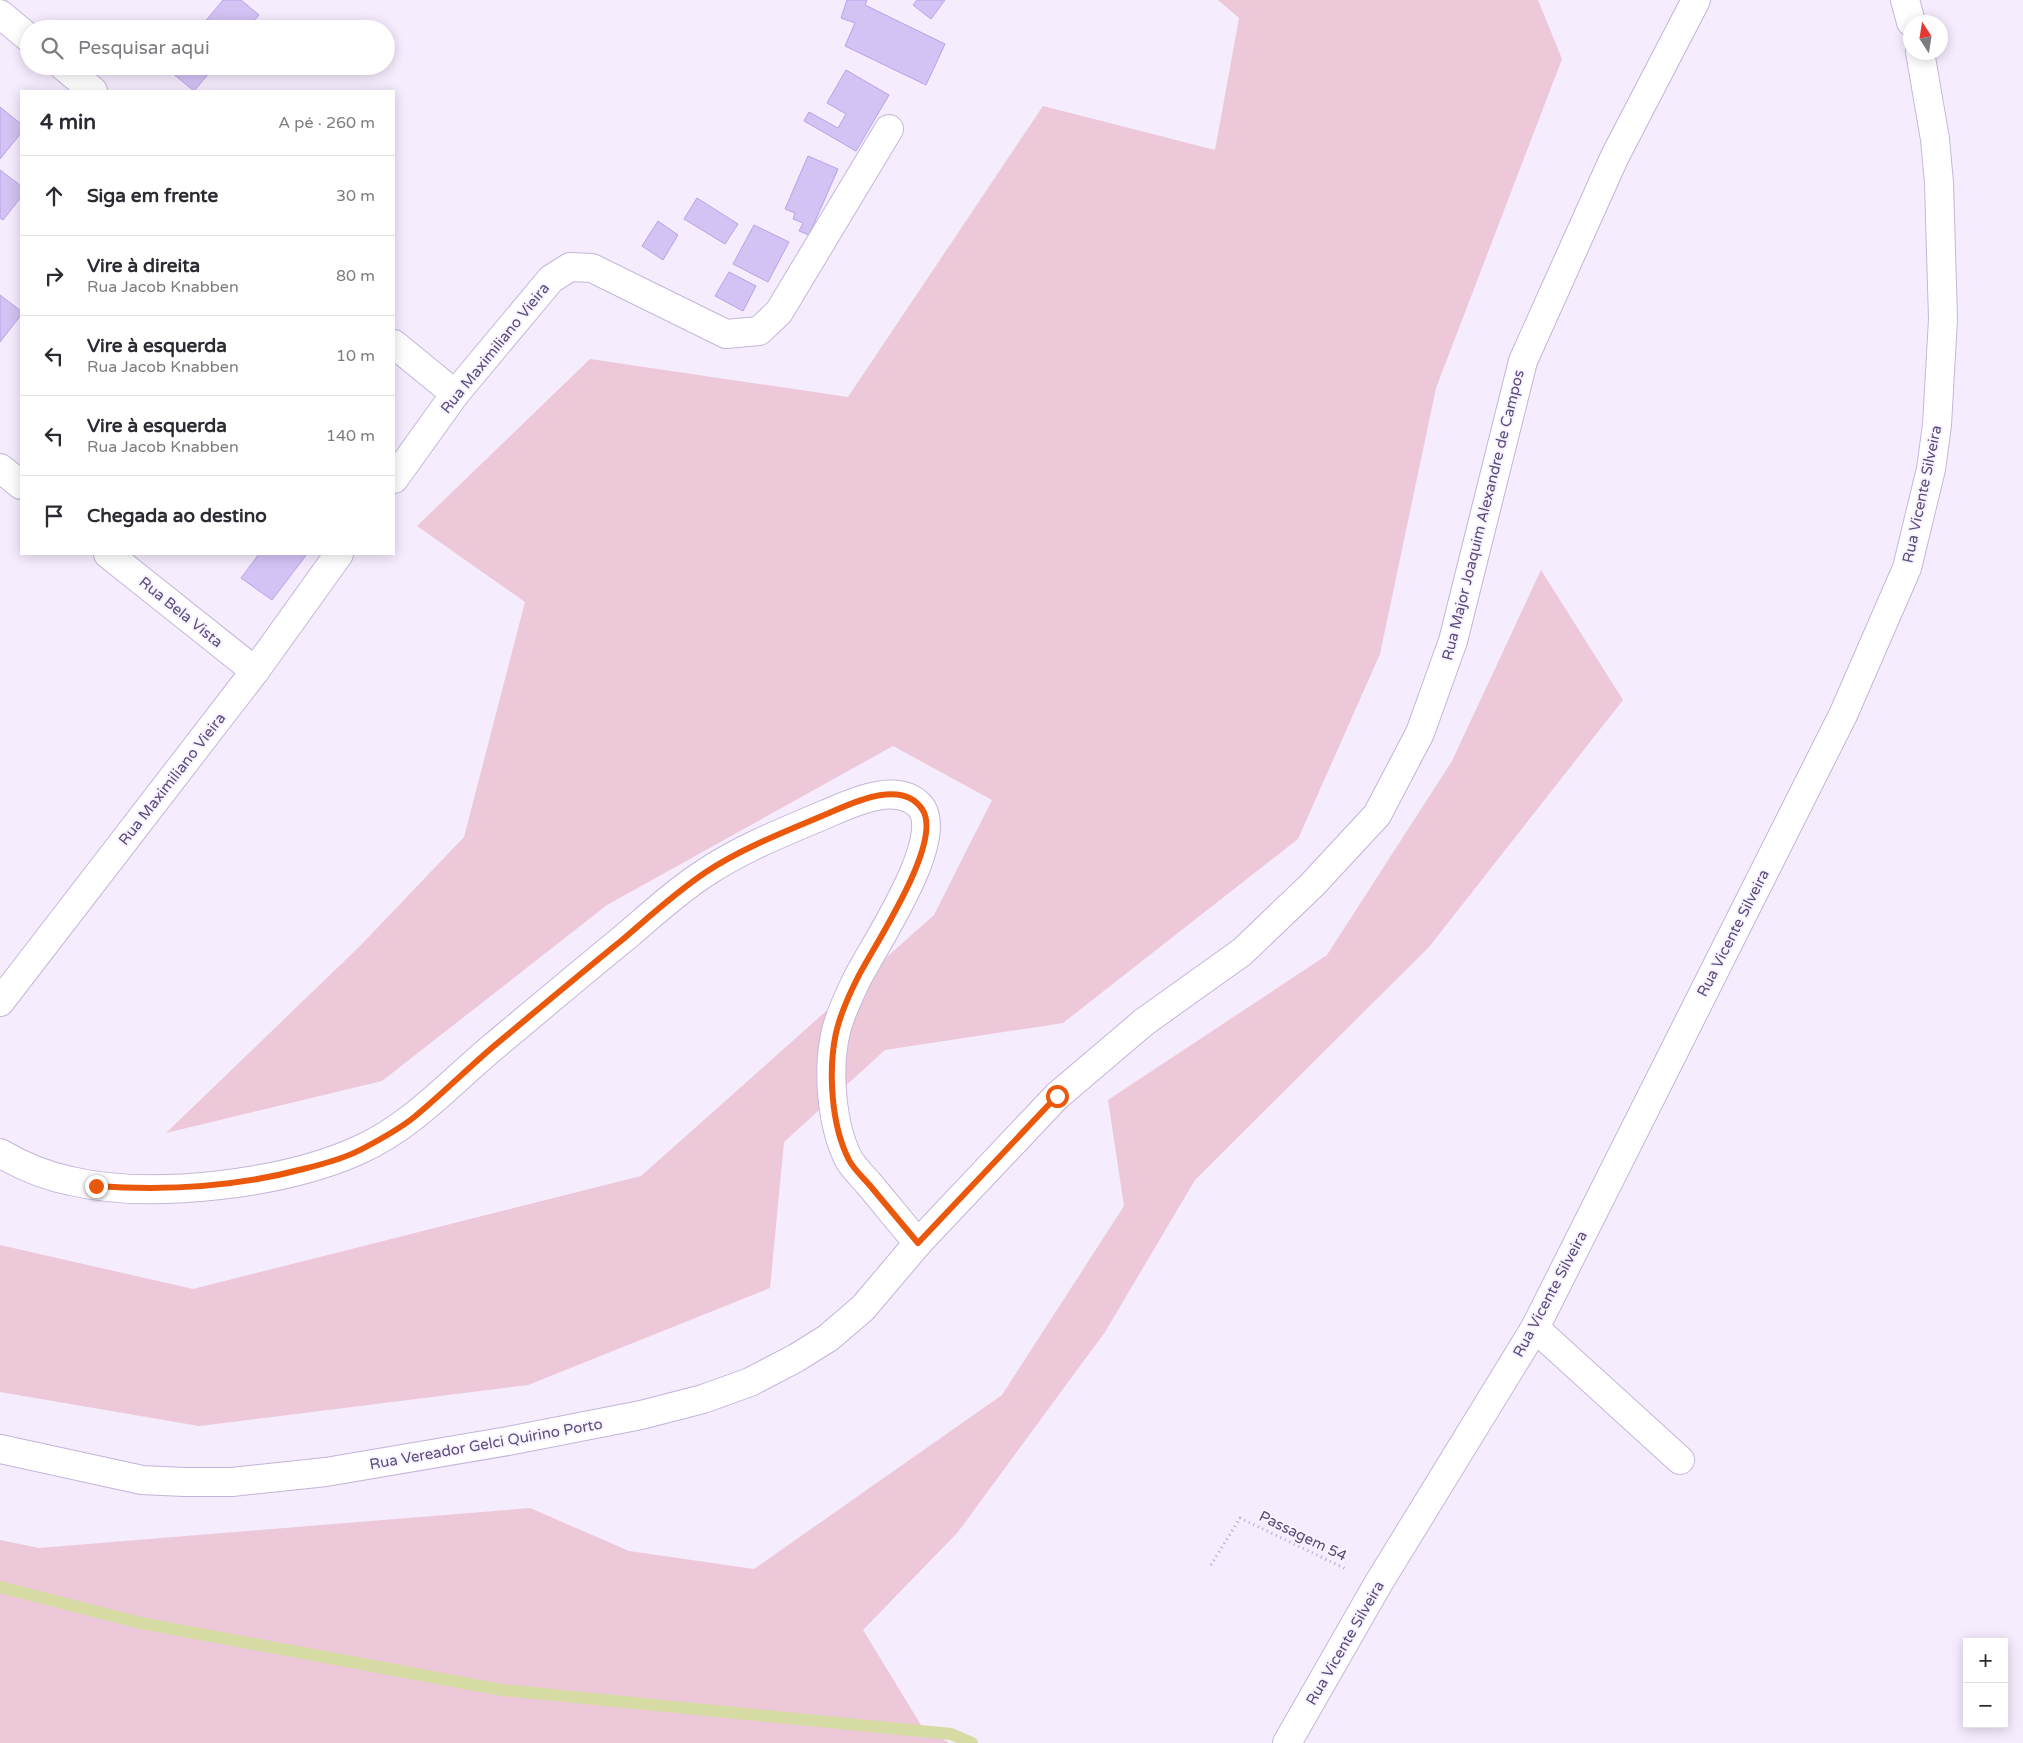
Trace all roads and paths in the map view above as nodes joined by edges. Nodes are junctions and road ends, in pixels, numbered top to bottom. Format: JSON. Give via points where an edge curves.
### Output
{"nodes":[{"id":1,"x":1696,"y":0,"type":"edge"},
{"id":2,"x":1905,"y":0,"type":"edge"},
{"id":3,"x":0,"y":14,"type":"edge"},
{"id":4,"x":1909,"y":15,"type":"edge"},
{"id":5,"x":20,"y":31,"type":"edge"},
{"id":6,"x":1921,"y":60,"type":"edge"},
{"id":7,"x":74,"y":75,"type":"edge"},
{"id":8,"x":92,"y":90,"type":"edge"},
{"id":9,"x":889,"y":130,"type":"dead end"},
{"id":10,"x":395,"y":345,"type":"edge"},
{"id":11,"x":454,"y":394,"type":"junction"},
{"id":12,"x":0,"y":468,"type":"edge"},
{"id":13,"x":395,"y":477,"type":"edge"},
{"id":14,"x":20,"y":484,"type":"edge"},
{"id":15,"x":109,"y":555,"type":"edge"},
{"id":16,"x":338,"y":555,"type":"edge"},
{"id":17,"x":255,"y":671,"type":"junction"},
{"id":18,"x":0,"y":1002,"type":"edge"},
{"id":19,"x":0,"y":1153,"type":"edge"},
{"id":20,"x":918,"y":1243,"type":"junction"},
{"id":21,"x":1535,"y":1328,"type":"junction"},
{"id":22,"x":0,"y":1449,"type":"edge"},
{"id":23,"x":1680,"y":1460,"type":"dead end"},
{"id":24,"x":1211,"y":1565,"type":"dead end"},
{"id":25,"x":1378,"y":1584,"type":"junction"},
{"id":26,"x":1287,"y":1743,"type":"edge"}],
"edges":[{"from":1,"to":20,"type":"street","name":"Rua Major Joaquim Alexandre de Campos","via":[[1615,156],[1523,361],[1453,641],[1420,733],[1377,814],[1312,885],[1242,952],[1144,1022],[1057,1096]]},
{"from":2,"to":4,"type":"street"},
{"from":3,"to":5,"type":"street"},
{"from":6,"to":21,"type":"street","name":"Rua Vicente Silveira","via":[[1934,130],[1939,183],[1943,319],[1938,425],[1907,568],[1843,715]]},
{"from":7,"to":8,"type":"street"},
{"from":9,"to":11,"type":"street","name":"Rua Maximiliano Vieira","via":[[779,312],[759,330],[726,334],[592,268],[570,267],[551,279]]},
{"from":10,"to":11,"type":"street"},
{"from":11,"to":13,"type":"street","name":"Rua Maximiliano Vieira"},
{"from":12,"to":14,"type":"street"},
{"from":15,"to":17,"type":"street","name":"Rua Bela Vista"},
{"from":16,"to":17,"type":"street","name":"Rua Maximiliano Vieira"},
{"from":17,"to":18,"type":"street","name":"Rua Maximiliano Vieira"},
{"from":19,"to":20,"type":"street","via":[[17,1163],[69,1181],[96,1186],[170,1188],[272,1177],[362,1150],[411,1120],[469,1067],[706,872],[764,841],[841,808],[868,798],[898,795],[908,797],[922,808],[927,821],[926,840],[919,863],[857,980],[836,1030],[833,1096],[838,1127],[850,1161]]},
{"from":20,"to":22,"type":"street","name":"Rua Vereador Gelci Quirino Porto","via":[[863,1308],[828,1338],[796,1358],[750,1382],[703,1399],[641,1415],[326,1472],[232,1482],[142,1480]]},
{"from":21,"to":23,"type":"street"},
{"from":21,"to":25,"type":"street","name":"Rua Vicente Silveira"},
{"from":24,"to":25,"type":"path","name":"Passagem 54","via":[[1240,1518]]},
{"from":25,"to":26,"type":"street","name":"Rua Vicente Silveira"}]}
